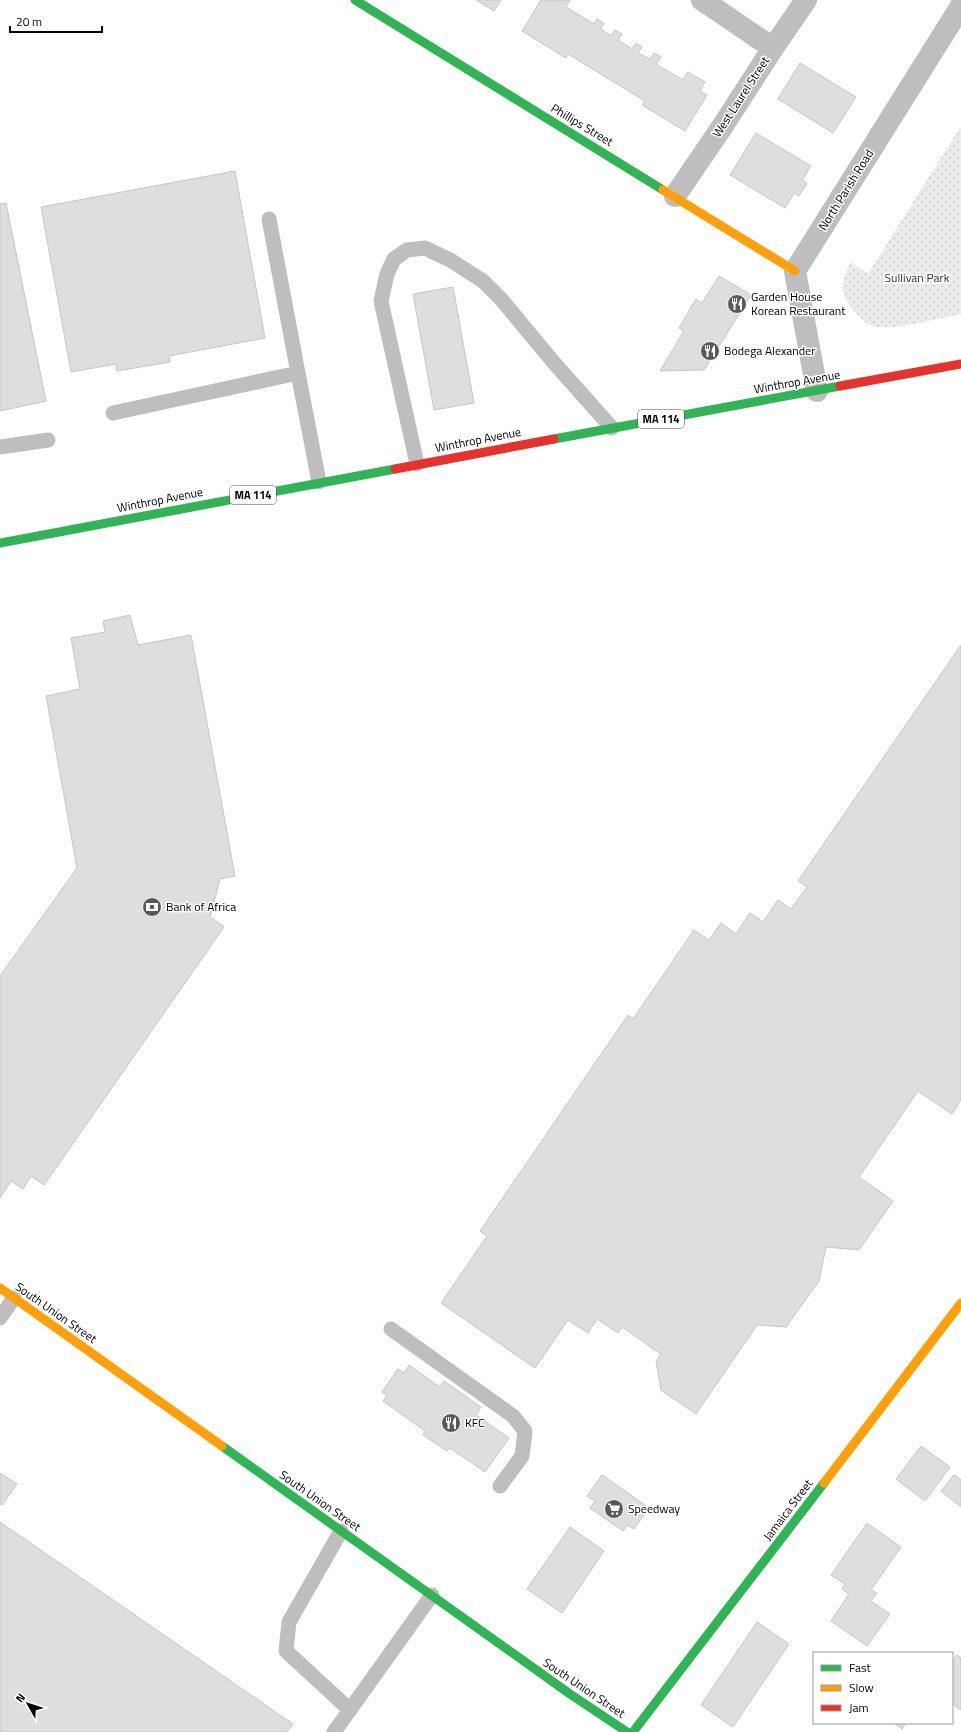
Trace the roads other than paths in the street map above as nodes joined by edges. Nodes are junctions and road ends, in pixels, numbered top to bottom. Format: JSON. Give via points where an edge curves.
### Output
{"nodes":[{"id":1,"x":355,"y":0,"type":"edge"},
{"id":2,"x":702,"y":0,"type":"edge"},
{"id":3,"x":806,"y":0,"type":"edge"},
{"id":4,"x":961,"y":6,"type":"edge"},
{"id":5,"x":773,"y":48,"type":"junction"},
{"id":6,"x":675,"y":196,"type":"junction"},
{"id":7,"x":269,"y":219,"type":"dead end"},
{"id":8,"x":795,"y":271,"type":"junction"},
{"id":9,"x":961,"y":364,"type":"edge"},
{"id":10,"x":298,"y":373,"type":"junction"},
{"id":11,"x":817,"y":391,"type":"junction"},
{"id":12,"x":113,"y":413,"type":"dead end"},
{"id":13,"x":612,"y":428,"type":"junction"},
{"id":14,"x":48,"y":440,"type":"dead end"},
{"id":15,"x":0,"y":447,"type":"edge"},
{"id":16,"x":417,"y":464,"type":"junction"},
{"id":17,"x":319,"y":482,"type":"junction"},
{"id":18,"x":0,"y":543,"type":"edge"},
{"id":19,"x":0,"y":1288,"type":"edge"},
{"id":20,"x":14,"y":1298,"type":"junction"},
{"id":21,"x":961,"y":1303,"type":"edge"},
{"id":22,"x":0,"y":1318,"type":"edge"},
{"id":23,"x":391,"y":1329,"type":"dead end"},
{"id":24,"x":500,"y":1486,"type":"dead end"},
{"id":25,"x":341,"y":1531,"type":"junction"},
{"id":26,"x":432,"y":1595,"type":"junction"},
{"id":27,"x":350,"y":1710,"type":"junction"},
{"id":28,"x":334,"y":1732,"type":"edge"},
{"id":29,"x":627,"y":1732,"type":"edge"},
{"id":30,"x":633,"y":1732,"type":"edge"}],
"edges":[{"from":1,"to":6,"type":"main road","name":"Phillips Street"},
{"from":2,"to":5,"type":"street","name":"West Laurel Street"},
{"from":3,"to":5,"type":"street"},
{"from":4,"to":8,"type":"street","name":"North Parish Road"},
{"from":5,"to":6,"type":"street","name":"West Laurel Street"},
{"from":6,"to":8,"type":"main road","name":"Phillips Street"},
{"from":7,"to":10,"type":"lane"},
{"from":8,"to":11,"type":"street"},
{"from":9,"to":11,"type":"main road","name":"Winthrop Avenue","number":"MA 114"},
{"from":10,"to":12,"type":"lane"},
{"from":10,"to":17,"type":"lane"},
{"from":11,"to":13,"type":"main road","name":"Winthrop Avenue","number":"MA 114"},
{"from":13,"to":16,"type":"main road","name":"Winthrop Avenue","number":"MA 114"},
{"from":13,"to":16,"type":"lane","via":[[483,281],[425,248],[407,250],[394,259],[387,274],[381,301]]},
{"from":14,"to":15,"type":"lane"},
{"from":16,"to":17,"type":"main road","name":"Winthrop Avenue","number":"MA 114"},
{"from":17,"to":18,"type":"main road","name":"Winthrop Avenue","number":"MA 114"},
{"from":19,"to":20,"type":"main road","name":"South Union Street"},
{"from":20,"to":22,"type":"lane"},
{"from":20,"to":25,"type":"main road","name":"South Union Street"},
{"from":21,"to":30,"type":"main road","name":"Jamaica Street"},
{"from":23,"to":24,"type":"lane","via":[[513,1416],[525,1431],[522,1456]]},
{"from":25,"to":26,"type":"main road","name":"South Union Street"},
{"from":25,"to":27,"type":"lane","via":[[289,1622],[286,1650]]},
{"from":26,"to":27,"type":"lane"},
{"from":26,"to":29,"type":"main road","name":"South Union Street"},
{"from":27,"to":28,"type":"lane"}]}
